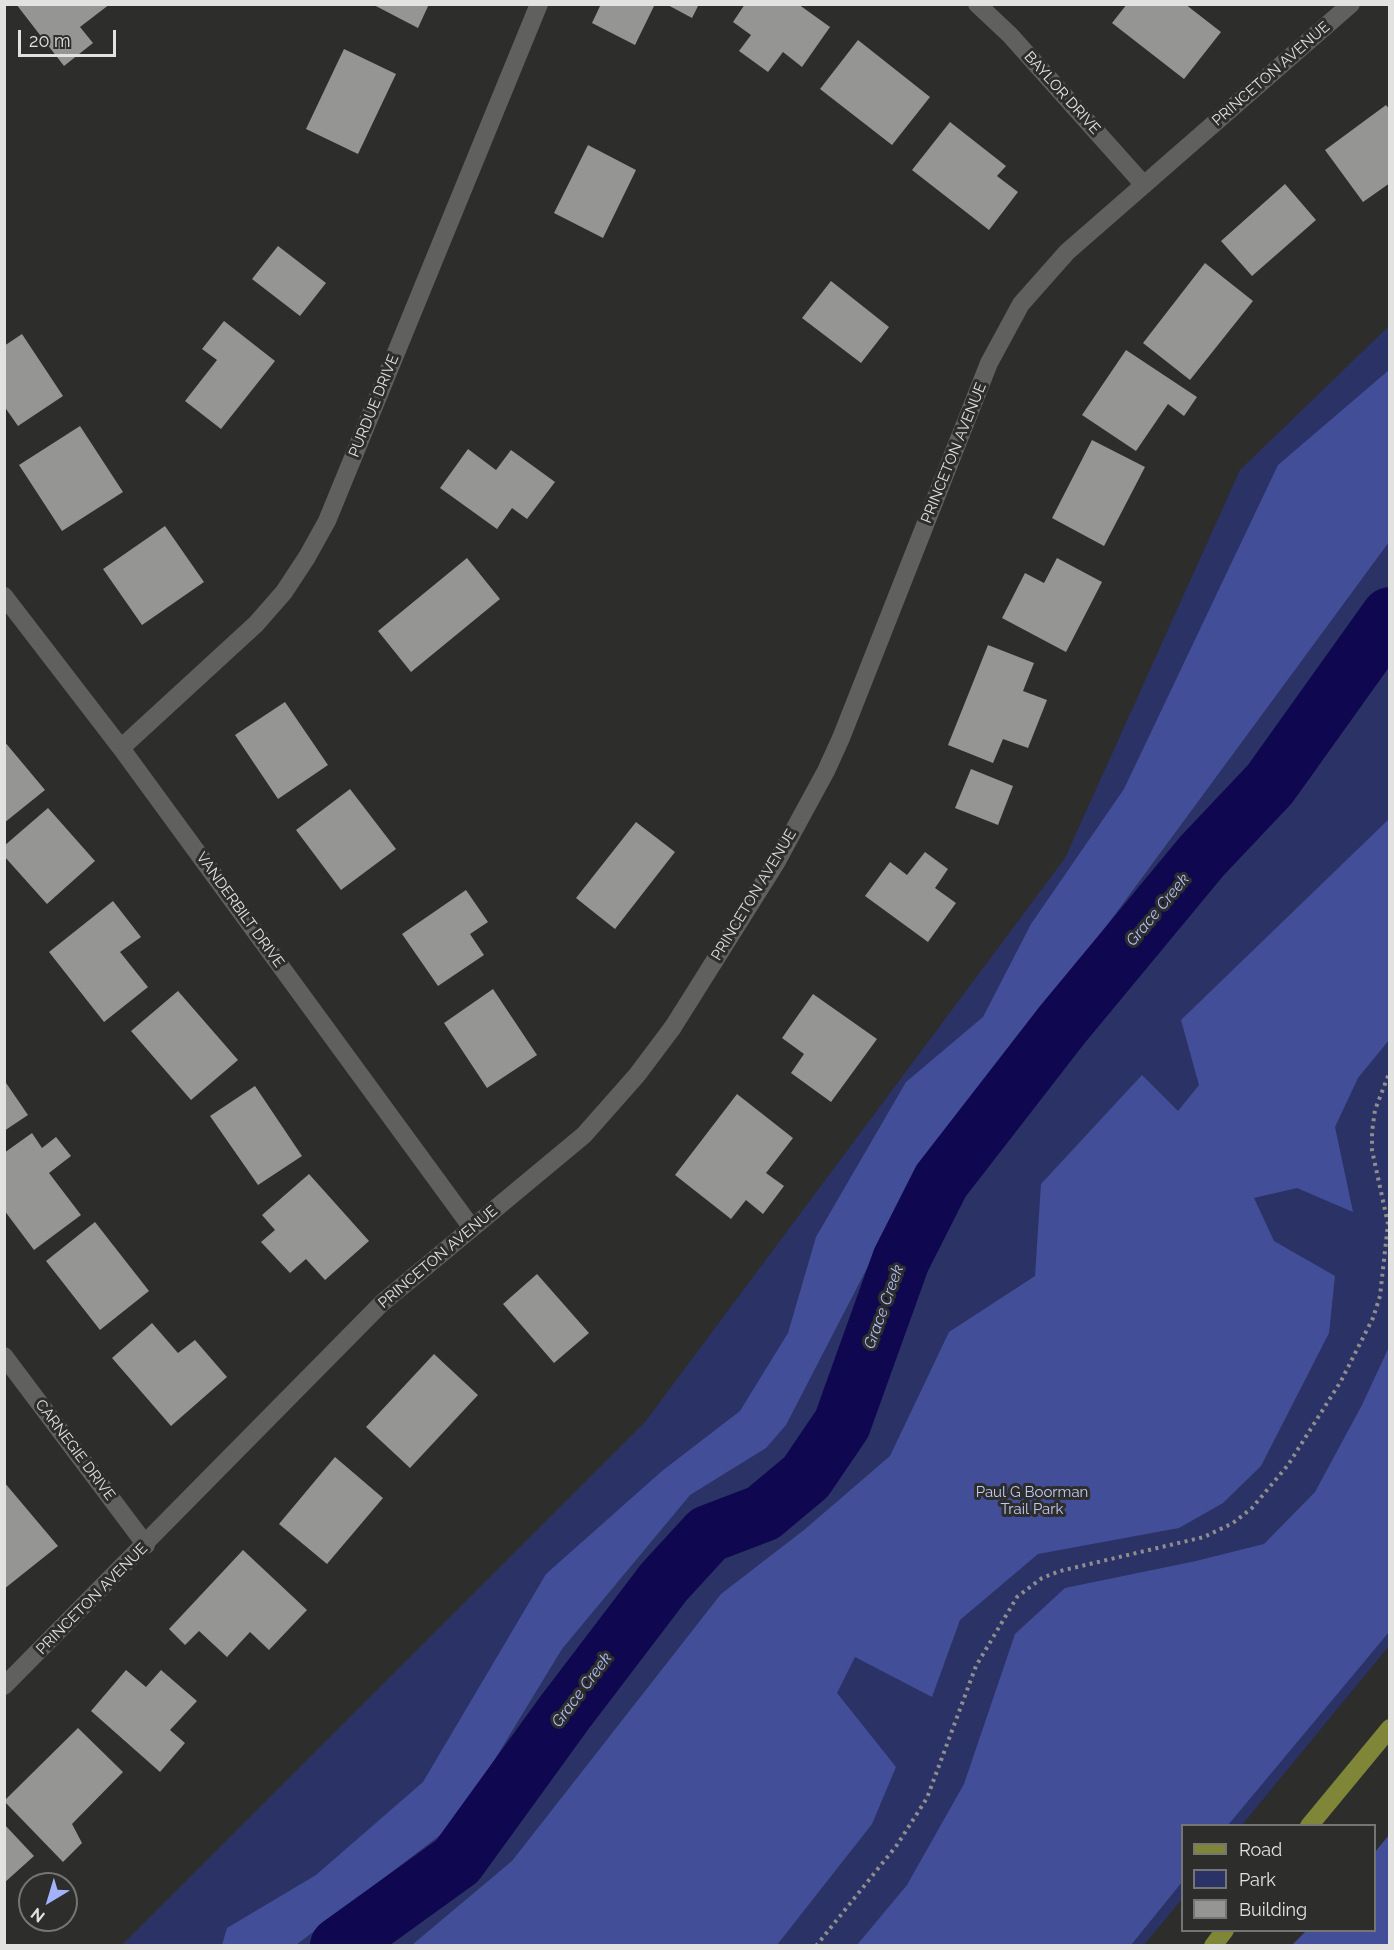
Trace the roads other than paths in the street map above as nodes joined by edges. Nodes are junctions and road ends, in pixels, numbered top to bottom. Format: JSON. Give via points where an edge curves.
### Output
{"nodes":[{"id":1,"x":539,"y":4,"type":"edge"},
{"id":2,"x":977,"y":4,"type":"edge"},
{"id":3,"x":1351,"y":4,"type":"edge"},
{"id":4,"x":1144,"y":185,"type":"junction"},
{"id":5,"x":4,"y":596,"type":"edge"},
{"id":6,"x":121,"y":748,"type":"junction"},
{"id":7,"x":472,"y":1228,"type":"junction"},
{"id":8,"x":4,"y":1356,"type":"edge"},
{"id":9,"x":146,"y":1545,"type":"junction"},
{"id":10,"x":4,"y":1686,"type":"edge"},
{"id":11,"x":1389,"y":1728,"type":"edge"},
{"id":12,"x":1311,"y":1824,"type":"edge"},
{"id":13,"x":1224,"y":1932,"type":"edge"},
{"id":14,"x":1213,"y":1946,"type":"edge"}],
"edges":[{"from":1,"to":6,"type":"street","name":"PURDUE DRIVE","via":[[331,511],[307,557],[256,624]]},
{"from":2,"to":4,"type":"street","name":"BAYLOR DRIVE","via":[[1010,35]]},
{"from":3,"to":4,"type":"street","name":"PRINCETON AVENUE"},
{"from":4,"to":7,"type":"street","name":"PRINCETON AVENUE","via":[[1053,267],[1022,304],[1001,339],[830,763],[776,862],[673,1027],[637,1076],[584,1134]]},
{"from":5,"to":6,"type":"street","name":"VANDERBILT DRIVE"},
{"from":6,"to":7,"type":"street","name":"VANDERBILT DRIVE"},
{"from":7,"to":9,"type":"street","name":"PRINCETON AVENUE","via":[[382,1303]]},
{"from":8,"to":9,"type":"street","name":"CARNEGIE DRIVE"},
{"from":9,"to":10,"type":"street","name":"PRINCETON AVENUE"},
{"from":11,"to":12,"type":"main road"},
{"from":13,"to":14,"type":"main road"}]}
